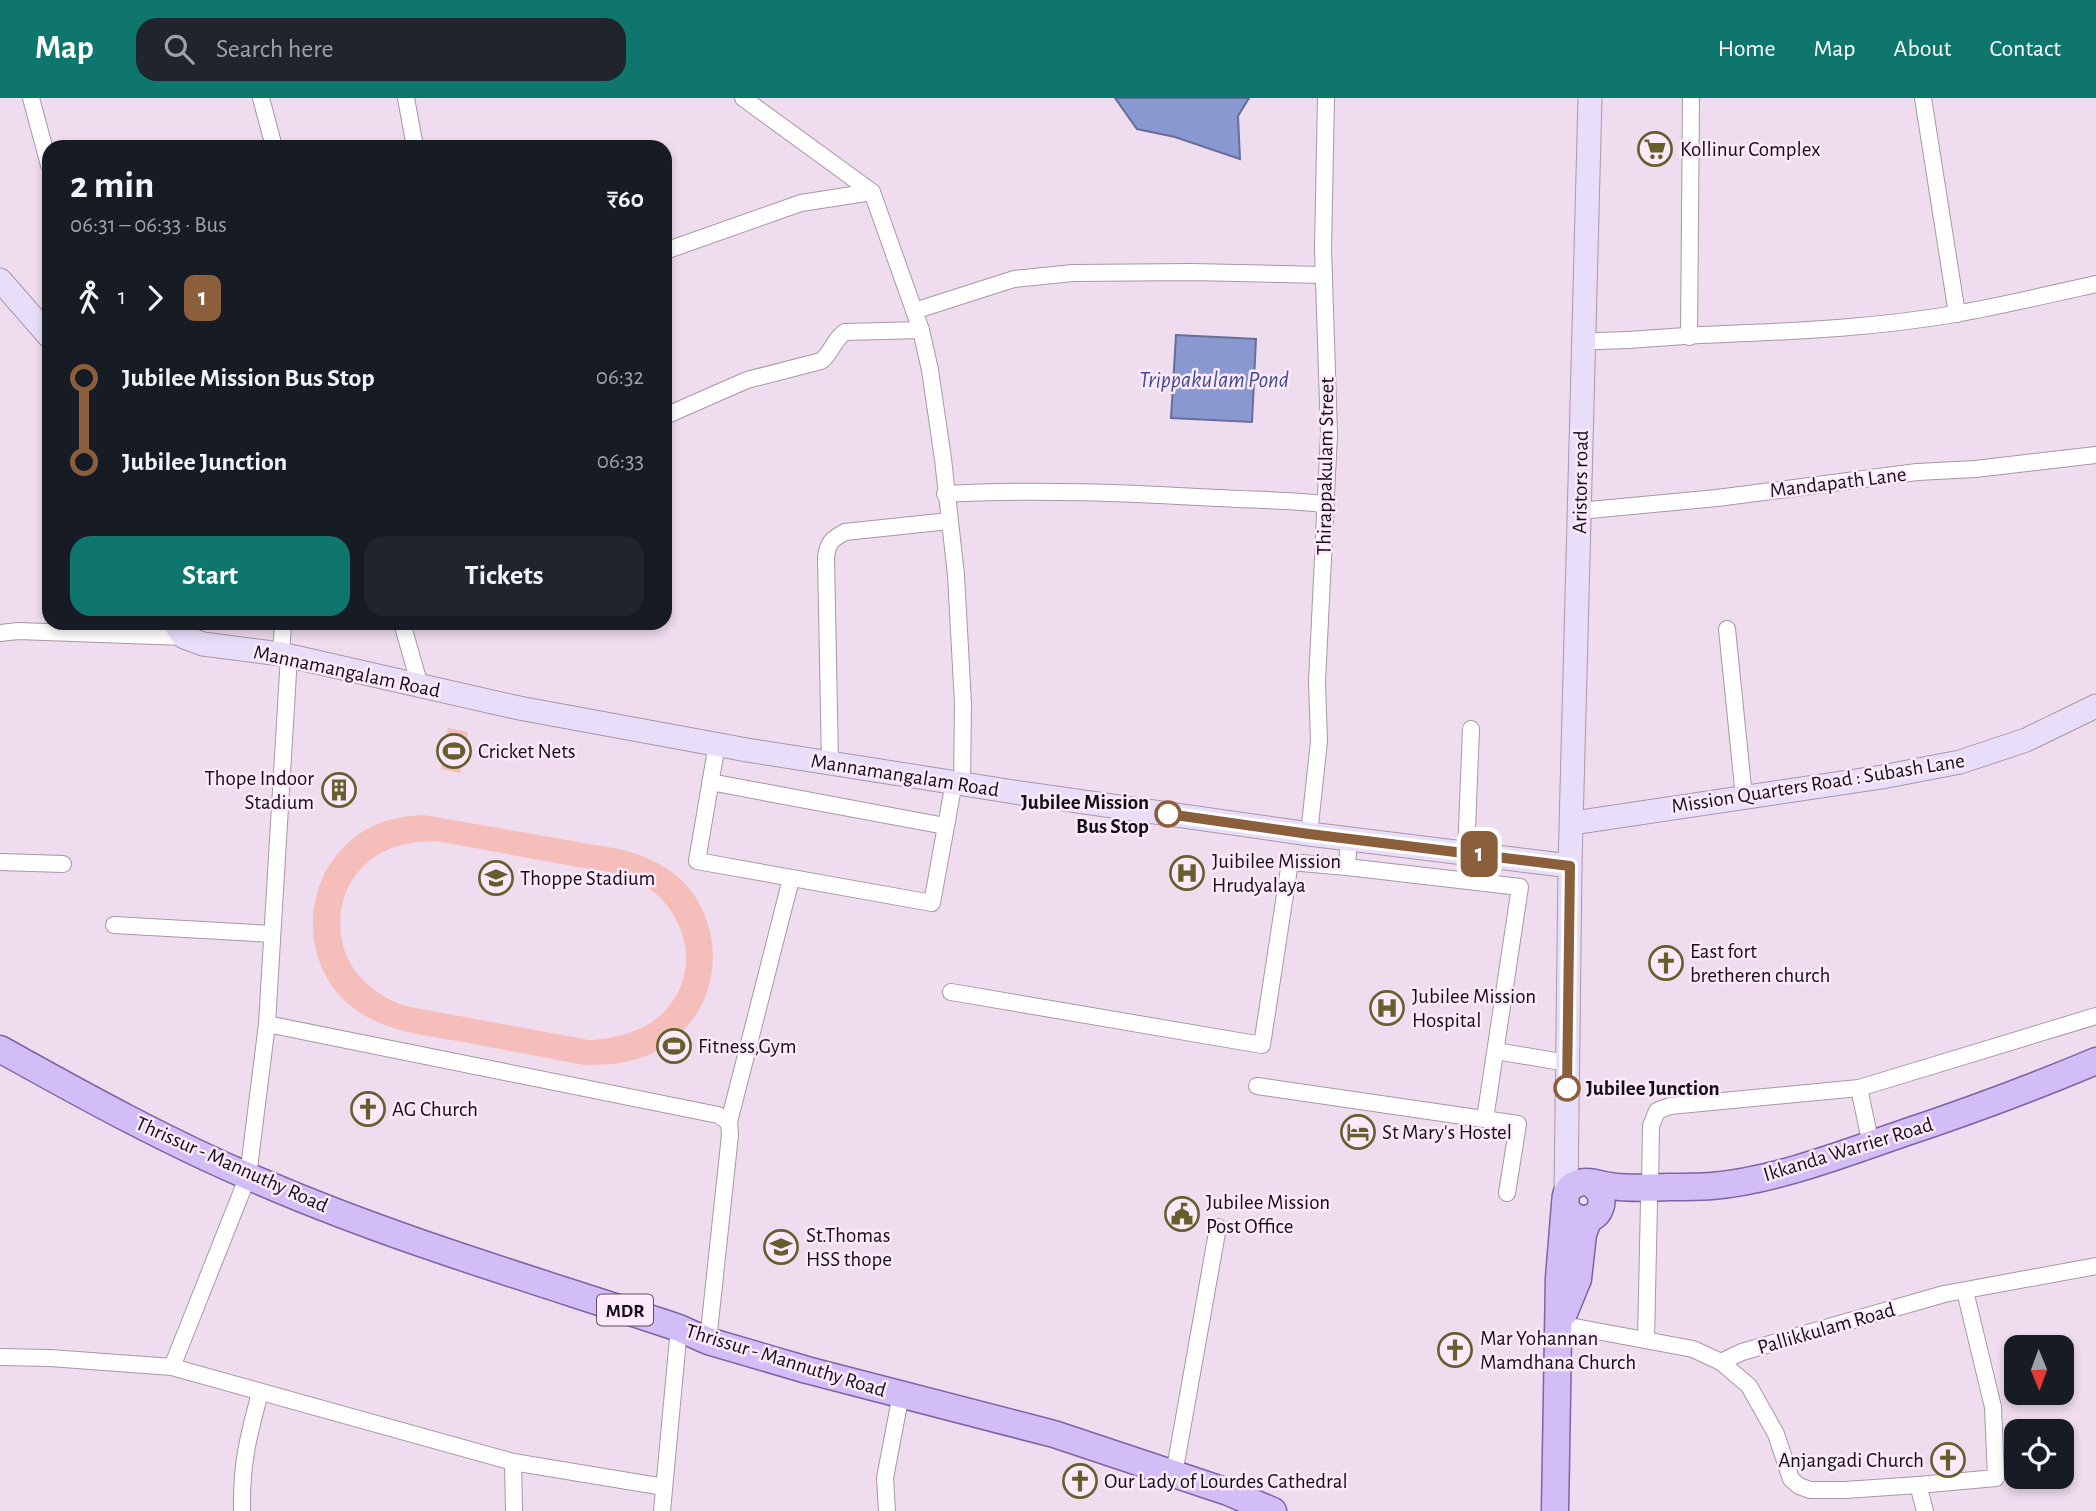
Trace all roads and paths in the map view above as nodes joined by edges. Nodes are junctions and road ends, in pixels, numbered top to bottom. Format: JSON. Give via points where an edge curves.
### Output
{"nodes":[{"id":1,"x":31,"y":98,"type":"edge"},
{"id":2,"x":261,"y":98,"type":"edge"},
{"id":3,"x":406,"y":98,"type":"edge"},
{"id":4,"x":743,"y":98,"type":"edge"},
{"id":5,"x":1326,"y":98,"type":"edge"},
{"id":6,"x":1590,"y":98,"type":"edge"},
{"id":7,"x":1691,"y":98,"type":"edge"},
{"id":8,"x":1923,"y":98,"type":"edge"},
{"id":9,"x":42,"y":140,"type":"edge"},
{"id":10,"x":272,"y":140,"type":"edge"},
{"id":11,"x":414,"y":140,"type":"edge"},
{"id":12,"x":872,"y":192,"type":"junction"},
{"id":13,"x":672,"y":249,"type":"edge"},
{"id":14,"x":1324,"y":275,"type":"junction"},
{"id":15,"x":0,"y":280,"type":"edge"},
{"id":16,"x":2096,"y":284,"type":"edge"},
{"id":17,"x":914,"y":311,"type":"junction"},
{"id":18,"x":1957,"y":314,"type":"junction"},
{"id":19,"x":42,"y":328,"type":"edge"},
{"id":20,"x":921,"y":330,"type":"junction"},
{"id":21,"x":1689,"y":337,"type":"junction"},
{"id":22,"x":1583,"y":341,"type":"junction"},
{"id":23,"x":672,"y":413,"type":"edge"},
{"id":24,"x":2096,"y":455,"type":"edge"},
{"id":25,"x":945,"y":494,"type":"junction"},
{"id":26,"x":1324,"y":504,"type":"junction"},
{"id":27,"x":1579,"y":511,"type":"junction"},
{"id":28,"x":949,"y":521,"type":"junction"},
{"id":29,"x":1727,"y":629,"type":"dead end"},
{"id":30,"x":179,"y":630,"type":"edge"},
{"id":31,"x":284,"y":630,"type":"edge"},
{"id":32,"x":404,"y":630,"type":"edge"},
{"id":33,"x":0,"y":633,"type":"edge"},
{"id":34,"x":285,"y":655,"type":"junction"},
{"id":35,"x":419,"y":686,"type":"junction"},
{"id":36,"x":2096,"y":706,"type":"edge"},
{"id":37,"x":1471,"y":729,"type":"dead end"},
{"id":38,"x":717,"y":744,"type":"junction"},
{"id":39,"x":830,"y":763,"type":"junction"},
{"id":40,"x":710,"y":782,"type":"junction"},
{"id":41,"x":958,"y":783,"type":"junction"},
{"id":42,"x":1744,"y":797,"type":"junction"},
{"id":43,"x":1573,"y":823,"type":"junction"},
{"id":44,"x":945,"y":826,"type":"junction"},
{"id":45,"x":1309,"y":834,"type":"junction"},
{"id":46,"x":1349,"y":839,"type":"junction"},
{"id":47,"x":1466,"y":853,"type":"junction"},
{"id":48,"x":0,"y":862,"type":"edge"},
{"id":49,"x":63,"y":864,"type":"dead end"},
{"id":50,"x":1570,"y":866,"type":"junction"},
{"id":51,"x":1347,"y":867,"type":"junction"},
{"id":52,"x":791,"y":878,"type":"junction"},
{"id":53,"x":114,"y":925,"type":"dead end"},
{"id":54,"x":272,"y":934,"type":"junction"},
{"id":55,"x":951,"y":992,"type":"dead end"},
{"id":56,"x":2096,"y":1016,"type":"edge"},
{"id":57,"x":267,"y":1024,"type":"junction"},
{"id":58,"x":0,"y":1049,"type":"edge"},
{"id":59,"x":1496,"y":1051,"type":"junction"},
{"id":60,"x":2096,"y":1061,"type":"edge"},
{"id":61,"x":1567,"y":1063,"type":"junction"},
{"id":62,"x":2096,"y":1077,"type":"edge"},
{"id":63,"x":1257,"y":1086,"type":"dead end"},
{"id":64,"x":1859,"y":1088,"type":"junction"},
{"id":65,"x":1485,"y":1119,"type":"junction"},
{"id":66,"x":729,"y":1122,"type":"junction"},
{"id":67,"x":1871,"y":1145,"type":"junction"},
{"id":68,"x":248,"y":1176,"type":"junction"},
{"id":69,"x":1576,"y":1191,"type":"junction"},
{"id":70,"x":1507,"y":1193,"type":"dead end"},
{"id":71,"x":1649,"y":1195,"type":"junction"},
{"id":72,"x":1592,"y":1217,"type":"junction"},
{"id":73,"x":1218,"y":1227,"type":"dead end"},
{"id":74,"x":2096,"y":1266,"type":"edge"},
{"id":75,"x":1965,"y":1290,"type":"junction"},
{"id":76,"x":1559,"y":1324,"type":"junction"},
{"id":77,"x":679,"y":1328,"type":"junction"},
{"id":78,"x":1646,"y":1340,"type":"junction"},
{"id":79,"x":708,"y":1341,"type":"junction"},
{"id":80,"x":0,"y":1357,"type":"edge"},
{"id":81,"x":1721,"y":1362,"type":"junction"},
{"id":82,"x":172,"y":1367,"type":"junction"},
{"id":83,"x":260,"y":1392,"type":"junction"},
{"id":84,"x":901,"y":1394,"type":"junction"},
{"id":85,"x":513,"y":1462,"type":"junction"},
{"id":86,"x":1174,"y":1474,"type":"junction"},
{"id":87,"x":1556,"y":1484,"type":"junction"},
{"id":88,"x":1918,"y":1485,"type":"junction"},
{"id":89,"x":664,"y":1487,"type":"junction"},
{"id":90,"x":242,"y":1511,"type":"edge"},
{"id":91,"x":514,"y":1511,"type":"edge"},
{"id":92,"x":662,"y":1511,"type":"edge"},
{"id":93,"x":887,"y":1511,"type":"edge"},
{"id":94,"x":1273,"y":1511,"type":"edge"},
{"id":95,"x":1555,"y":1511,"type":"edge"},
{"id":96,"x":1562,"y":1511,"type":"edge"},
{"id":97,"x":1925,"y":1511,"type":"edge"}],
"edges":[{"from":1,"to":9,"type":"street"},
{"from":2,"to":10,"type":"street"},
{"from":3,"to":11,"type":"street"},
{"from":4,"to":12,"type":"street"},
{"from":5,"to":14,"type":"street","name":"Thirappakulam Street"},
{"from":6,"to":22,"type":"main road","name":"Aristors road"},
{"from":7,"to":21,"type":"street"},
{"from":8,"to":18,"type":"street"},
{"from":12,"to":13,"type":"street","via":[[802,203]]},
{"from":12,"to":17,"type":"street"},
{"from":14,"to":17,"type":"street","via":[[1073,273],[1014,279]]},
{"from":14,"to":26,"type":"street","name":"Thirappakulam Street","via":[[1329,434]]},
{"from":15,"to":19,"type":"main road"},
{"from":16,"to":18,"type":"street"},
{"from":17,"to":20,"type":"street"},
{"from":18,"to":21,"type":"street","via":[[1798,332]]},
{"from":20,"to":23,"type":"street","via":[[845,332],[821,361],[747,380]]},
{"from":20,"to":25,"type":"street"},
{"from":21,"to":22,"type":"street"},
{"from":22,"to":27,"type":"main road","name":"Aristors road"},
{"from":24,"to":27,"type":"street","name":"Mandapath Lane"},
{"from":25,"to":26,"type":"street","via":[[1121,493]]},
{"from":25,"to":28,"type":"street"},
{"from":26,"to":45,"type":"street","name":"Thirappakulam Street","via":[[1319,741]]},
{"from":27,"to":43,"type":"main road","name":"Aristors road"},
{"from":28,"to":39,"type":"street","via":[[845,532],[828,545]]},
{"from":28,"to":41,"type":"street","via":[[962,680]]},
{"from":29,"to":42,"type":"street"},
{"from":30,"to":33,"type":"street"},
{"from":30,"to":34,"type":"main road","name":"Mannamangalam Road","via":[[203,644]]},
{"from":31,"to":34,"type":"street"},
{"from":32,"to":35,"type":"street"},
{"from":34,"to":35,"type":"main road","name":"Mannamangalam Road"},
{"from":34,"to":54,"type":"street"},
{"from":35,"to":38,"type":"main road","name":"Mannamangalam Road"},
{"from":36,"to":42,"type":"main road","name":"Mission Quarters Road : Subash Lane","via":[[2026,740],[1960,762]]},
{"from":37,"to":47,"type":"street"},
{"from":38,"to":39,"type":"main road","name":"Mannamangalam Road"},
{"from":38,"to":40,"type":"street"},
{"from":39,"to":41,"type":"main road","name":"Mannamangalam Road"},
{"from":40,"to":44,"type":"street"},
{"from":40,"to":52,"type":"street","via":[[697,861]]},
{"from":41,"to":44,"type":"street"},
{"from":41,"to":45,"type":"main road","name":"Mannamangalam Road"},
{"from":42,"to":43,"type":"main road","name":"Mission Quarters Road : Subash Lane"},
{"from":43,"to":50,"type":"main road","name":"Aristors road"},
{"from":44,"to":52,"type":"street","via":[[932,903]]},
{"from":45,"to":46,"type":"main road","name":"Mannamangalam Road"},
{"from":46,"to":47,"type":"main road","name":"Mannamangalam Road"},
{"from":46,"to":51,"type":"street"},
{"from":47,"to":50,"type":"main road","name":"Mannamangalam Road"},
{"from":48,"to":49,"type":"street"},
{"from":50,"to":61,"type":"main road"},
{"from":51,"to":55,"type":"street","via":[[1290,862],[1262,1045]]},
{"from":51,"to":59,"type":"street","via":[[1520,887]]},
{"from":52,"to":66,"type":"street"},
{"from":53,"to":54,"type":"street"},
{"from":54,"to":57,"type":"street"},
{"from":56,"to":64,"type":"street"},
{"from":57,"to":66,"type":"street","via":[[718,1115]]},
{"from":57,"to":68,"type":"street"},
{"from":58,"to":68,"type":"main road","name":"Thrissur - Mannuthy Road","number":"MDR","via":[[105,1107]]},
{"from":59,"to":61,"type":"street"},
{"from":59,"to":65,"type":"street"},
{"from":60,"to":67,"type":"main road","name":"Ikkanda Warrier Road"},
{"from":61,"to":69,"type":"main road","via":[[1566,1113]]},
{"from":62,"to":71,"type":"main road","name":"Ikkanda Warrier Road","via":[[1787,1187],[1714,1201]]},
{"from":63,"to":65,"type":"street"},
{"from":64,"to":67,"type":"street"},
{"from":64,"to":71,"type":"street","via":[[1657,1111],[1651,1126]]},
{"from":65,"to":70,"type":"street","via":[[1518,1124]]},
{"from":66,"to":79,"type":"street"},
{"from":67,"to":71,"type":"main road","name":"Ikkanda Warrier Road","via":[[1782,1173]]},
{"from":68,"to":77,"type":"main road","name":"Thrissur - Mannuthy Road","number":"MDR","via":[[427,1245]]},
{"from":68,"to":82,"type":"street"},
{"from":69,"to":71,"type":"main road","name":"Ikkanda Warrier Road","via":[[1615,1187]]},
{"from":69,"to":72,"type":"main road","via":[[1571,1215]]},
{"from":69,"to":76,"type":"main road","via":[[1559,1278]]},
{"from":71,"to":72,"type":"main road","name":"Ikkanda Warrier Road"},
{"from":71,"to":78,"type":"street"},
{"from":72,"to":76,"type":"main road","via":[[1583,1234],[1578,1279]]},
{"from":73,"to":86,"type":"street"},
{"from":74,"to":75,"type":"street","name":"Pallikkulam Road"},
{"from":75,"to":81,"type":"street","name":"Pallikkulam Road","via":[[1742,1352]]},
{"from":75,"to":88,"type":"street","via":[[1993,1407],[1996,1478]]},
{"from":76,"to":78,"type":"street"},
{"from":76,"to":87,"type":"main road"},
{"from":77,"to":79,"type":"main road","name":"Thrissur - Mannuthy Road","number":"MDR"},
{"from":77,"to":89,"type":"street"},
{"from":78,"to":81,"type":"street","via":[[1693,1349]]},
{"from":79,"to":84,"type":"main road","name":"Thrissur - Mannuthy Road","number":"MDR"},
{"from":80,"to":82,"type":"street"},
{"from":81,"to":88,"type":"street","via":[[1755,1395],[1776,1434],[1791,1479],[1799,1486],[1844,1490]]},
{"from":82,"to":83,"type":"street"},
{"from":83,"to":85,"type":"street"},
{"from":83,"to":90,"type":"street","via":[[242,1474]]},
{"from":84,"to":86,"type":"main road","name":"Thrissur - Mannuthy Road","number":"MDR","via":[[1054,1434]]},
{"from":84,"to":93,"type":"street","via":[[885,1478]]},
{"from":85,"to":89,"type":"street"},
{"from":85,"to":91,"type":"street"},
{"from":86,"to":94,"type":"main road","name":"Thrissur - Mannuthy Road","number":"MDR"},
{"from":87,"to":95,"type":"main road"},
{"from":87,"to":96,"type":"main road"},
{"from":88,"to":97,"type":"street"},
{"from":89,"to":92,"type":"street"}]}
